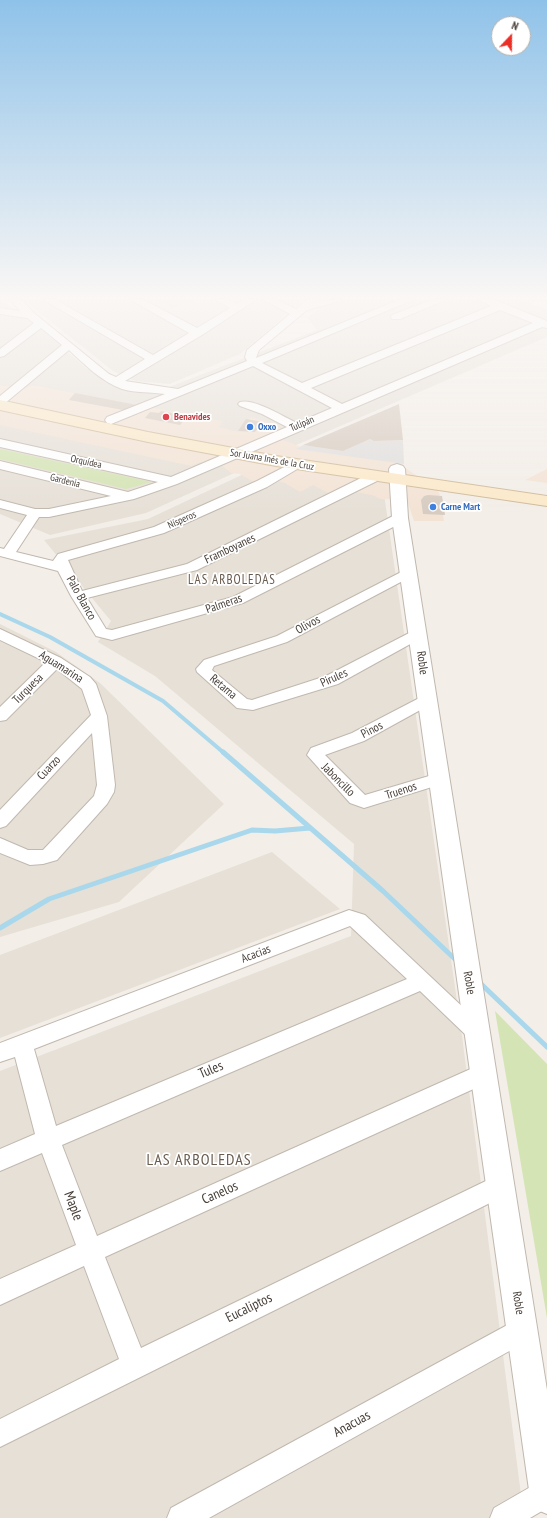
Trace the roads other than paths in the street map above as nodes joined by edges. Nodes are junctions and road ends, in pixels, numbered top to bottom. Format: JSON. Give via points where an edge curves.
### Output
{"nodes":[{"id":1,"x":39,"y":370,"type":"edge"},
{"id":2,"x":98,"y":370,"type":"edge"},
{"id":3,"x":137,"y":370,"type":"edge"},
{"id":4,"x":234,"y":370,"type":"edge"},
{"id":5,"x":269,"y":370,"type":"edge"},
{"id":6,"x":345,"y":370,"type":"edge"},
{"id":7,"x":434,"y":370,"type":"edge"},
{"id":8,"x":116,"y":382,"type":"junction"},
{"id":9,"x":303,"y":387,"type":"junction"},
{"id":10,"x":180,"y":392,"type":"junction"},
{"id":11,"x":1,"y":401,"type":"edge"},
{"id":12,"x":244,"y":404,"type":"dead end"},
{"id":13,"x":341,"y":408,"type":"junction"},
{"id":14,"x":111,"y":420,"type":"junction"},
{"id":15,"x":295,"y":427,"type":"junction"},
{"id":16,"x":160,"y":434,"type":"junction"},
{"id":17,"x":0,"y":443,"type":"edge"},
{"id":18,"x":250,"y":447,"type":"junction"},
{"id":19,"x":234,"y":454,"type":"junction"},
{"id":20,"x":0,"y":465,"type":"edge"},
{"id":21,"x":298,"y":465,"type":"junction"},
{"id":22,"x":397,"y":475,"type":"junction"},
{"id":23,"x":372,"y":478,"type":"junction"},
{"id":24,"x":172,"y":480,"type":"junction"},
{"id":25,"x":547,"y":491,"type":"edge"},
{"id":26,"x":129,"y":496,"type":"junction"},
{"id":27,"x":547,"y":501,"type":"edge"},
{"id":28,"x":0,"y":504,"type":"edge"},
{"id":29,"x":35,"y":513,"type":"junction"},
{"id":30,"x":400,"y":518,"type":"junction"},
{"id":31,"x":4,"y":553,"type":"edge"},
{"id":32,"x":62,"y":563,"type":"junction"},
{"id":33,"x":409,"y":572,"type":"junction"},
{"id":34,"x":78,"y":596,"type":"junction"},
{"id":35,"x":0,"y":634,"type":"edge"},
{"id":36,"x":104,"y":634,"type":"joint"},
{"id":37,"x":418,"y":634,"type":"junction"},
{"id":38,"x":56,"y":661,"type":"junction"},
{"id":39,"x":204,"y":669,"type":"joint"},
{"id":40,"x":427,"y":699,"type":"junction"},
{"id":41,"x":243,"y":704,"type":"joint"},
{"id":42,"x":0,"y":716,"type":"edge"},
{"id":43,"x":99,"y":716,"type":"junction"},
{"id":44,"x":315,"y":755,"type":"joint"},
{"id":45,"x":439,"y":779,"type":"junction"},
{"id":46,"x":364,"y":802,"type":"joint"},
{"id":47,"x":0,"y":821,"type":"edge"},
{"id":48,"x":0,"y":845,"type":"edge"},
{"id":49,"x":423,"y":981,"type":"junction"},
{"id":50,"x":476,"y":1020,"type":"junction"},
{"id":51,"x":22,"y":1044,"type":"junction"},
{"id":52,"x":0,"y":1053,"type":"edge"},
{"id":53,"x":483,"y":1074,"type":"junction"},
{"id":54,"x":48,"y":1139,"type":"junction"},
{"id":55,"x":0,"y":1160,"type":"edge"},
{"id":56,"x":500,"y":1186,"type":"junction"},
{"id":57,"x":90,"y":1251,"type":"junction"},
{"id":58,"x":0,"y":1292,"type":"edge"},
{"id":59,"x":522,"y":1330,"type":"junction"},
{"id":60,"x":134,"y":1365,"type":"junction"},
{"id":61,"x":0,"y":1433,"type":"edge"},
{"id":62,"x":547,"y":1494,"type":"edge"},
{"id":63,"x":181,"y":1518,"type":"edge"},
{"id":64,"x":504,"y":1518,"type":"edge"}],
"edges":[{"from":1,"to":11,"type":"street"},
{"from":2,"to":8,"type":"street"},
{"from":3,"to":8,"type":"street"},
{"from":4,"to":10,"type":"street"},
{"from":5,"to":9,"type":"street"},
{"from":6,"to":9,"type":"street"},
{"from":7,"to":13,"type":"street","name":"Tulipán"},
{"from":8,"to":10,"type":"street","via":[[136,388]]},
{"from":9,"to":13,"type":"street"},
{"from":10,"to":14,"type":"street"},
{"from":11,"to":14,"type":"main road","name":"Sor Juana Inés de la Cruz"},
{"from":11,"to":16,"type":"main road","name":"Sor Juana Inés de la Cruz"},
{"from":12,"to":15,"type":"street"},
{"from":13,"to":15,"type":"street","name":"Tulipán"},
{"from":14,"to":16,"type":"main road","name":"Sor Juana Inés de la Cruz"},
{"from":15,"to":18,"type":"street","name":"Tulipán"},
{"from":16,"to":18,"type":"main road","name":"Sor Juana Inés de la Cruz"},
{"from":16,"to":19,"type":"main road","name":"Sor Juana Inés de la Cruz"},
{"from":17,"to":24,"type":"street","name":"Orquídea"},
{"from":18,"to":19,"type":"street","name":"Tulipán"},
{"from":18,"to":22,"type":"main road","name":"Sor Juana Inés de la Cruz"},
{"from":19,"to":21,"type":"main road","name":"Sor Juana Inés de la Cruz"},
{"from":19,"to":24,"type":"street","name":"Tulipán"},
{"from":20,"to":26,"type":"street","name":"Gardenia"},
{"from":21,"to":23,"type":"main road","name":"Sor Juana Inés de la Cruz"},
{"from":21,"to":32,"type":"street","name":"Nísperos","via":[[159,530],[65,556]]},
{"from":22,"to":23,"type":"main road","name":"Sor Juana Inés de la Cruz"},
{"from":22,"to":25,"type":"main road","name":"Sor Juana Inés de la Cruz"},
{"from":22,"to":27,"type":"main road","name":"Sor Juana Inés de la Cruz"},
{"from":22,"to":30,"type":"street","name":"Roble"},
{"from":23,"to":34,"type":"street","name":"Framboyanes","via":[[202,562]]},
{"from":24,"to":26,"type":"street","name":"Tulipán"},
{"from":26,"to":29,"type":"street","name":"Tulipán","via":[[49,513]]},
{"from":28,"to":29,"type":"street","name":"Tulipán"},
{"from":29,"to":31,"type":"street"},
{"from":30,"to":33,"type":"street","name":"Roble"},
{"from":30,"to":36,"type":"street","name":"Palmeras","via":[[238,600],[112,635]]},
{"from":31,"to":32,"type":"street"},
{"from":32,"to":34,"type":"street","name":"Palo Blanco"},
{"from":33,"to":37,"type":"street","name":"Roble"},
{"from":33,"to":39,"type":"street","name":"Olivos","via":[[282,639],[210,663]]},
{"from":34,"to":36,"type":"street","name":"Palo Blanco"},
{"from":35,"to":38,"type":"street","name":"Aguamarina"},
{"from":37,"to":40,"type":"street","name":"Roble"},
{"from":37,"to":41,"type":"street","name":"Pirules","via":[[319,685],[253,705]]},
{"from":38,"to":42,"type":"street","name":"Turquesa"},
{"from":38,"to":43,"type":"street","name":"Aguamarina","via":[[90,688]]},
{"from":39,"to":41,"type":"street","name":"Retama"},
{"from":40,"to":44,"type":"street","name":"Pinos","via":[[375,728]]},
{"from":40,"to":45,"type":"street","name":"Roble"},
{"from":43,"to":47,"type":"street","name":"Cuarzo"},
{"from":43,"to":48,"type":"street","name":"Aguamarina","via":[[106,785],[101,800],[50,856],[31,859]]},
{"from":44,"to":46,"type":"street","name":"Jaboncillo","via":[[356,799]]},
{"from":45,"to":46,"type":"street","name":"Truenos"},
{"from":45,"to":50,"type":"street","name":"Roble"},
{"from":49,"to":50,"type":"street","name":"Acacias"},
{"from":49,"to":51,"type":"street","name":"Acacias","via":[[358,920],[349,918]]},
{"from":49,"to":54,"type":"street","name":"Tules"},
{"from":50,"to":53,"type":"street","name":"Roble"},
{"from":51,"to":52,"type":"street","name":"Acacias"},
{"from":51,"to":54,"type":"street","name":"Maple"},
{"from":53,"to":56,"type":"street","name":"Roble"},
{"from":53,"to":57,"type":"street","name":"Canelos"},
{"from":54,"to":55,"type":"street","name":"Tules"},
{"from":54,"to":57,"type":"street","name":"Maple"},
{"from":56,"to":59,"type":"street","name":"Roble"},
{"from":56,"to":60,"type":"street","name":"Eucaliptos"},
{"from":57,"to":58,"type":"street","name":"Canelos"},
{"from":57,"to":60,"type":"street","name":"Maple"},
{"from":59,"to":62,"type":"street","name":"Roble"},
{"from":59,"to":63,"type":"street","name":"Anacuas"},
{"from":60,"to":61,"type":"street","name":"Eucaliptos"},
{"from":62,"to":64,"type":"street"}]}
